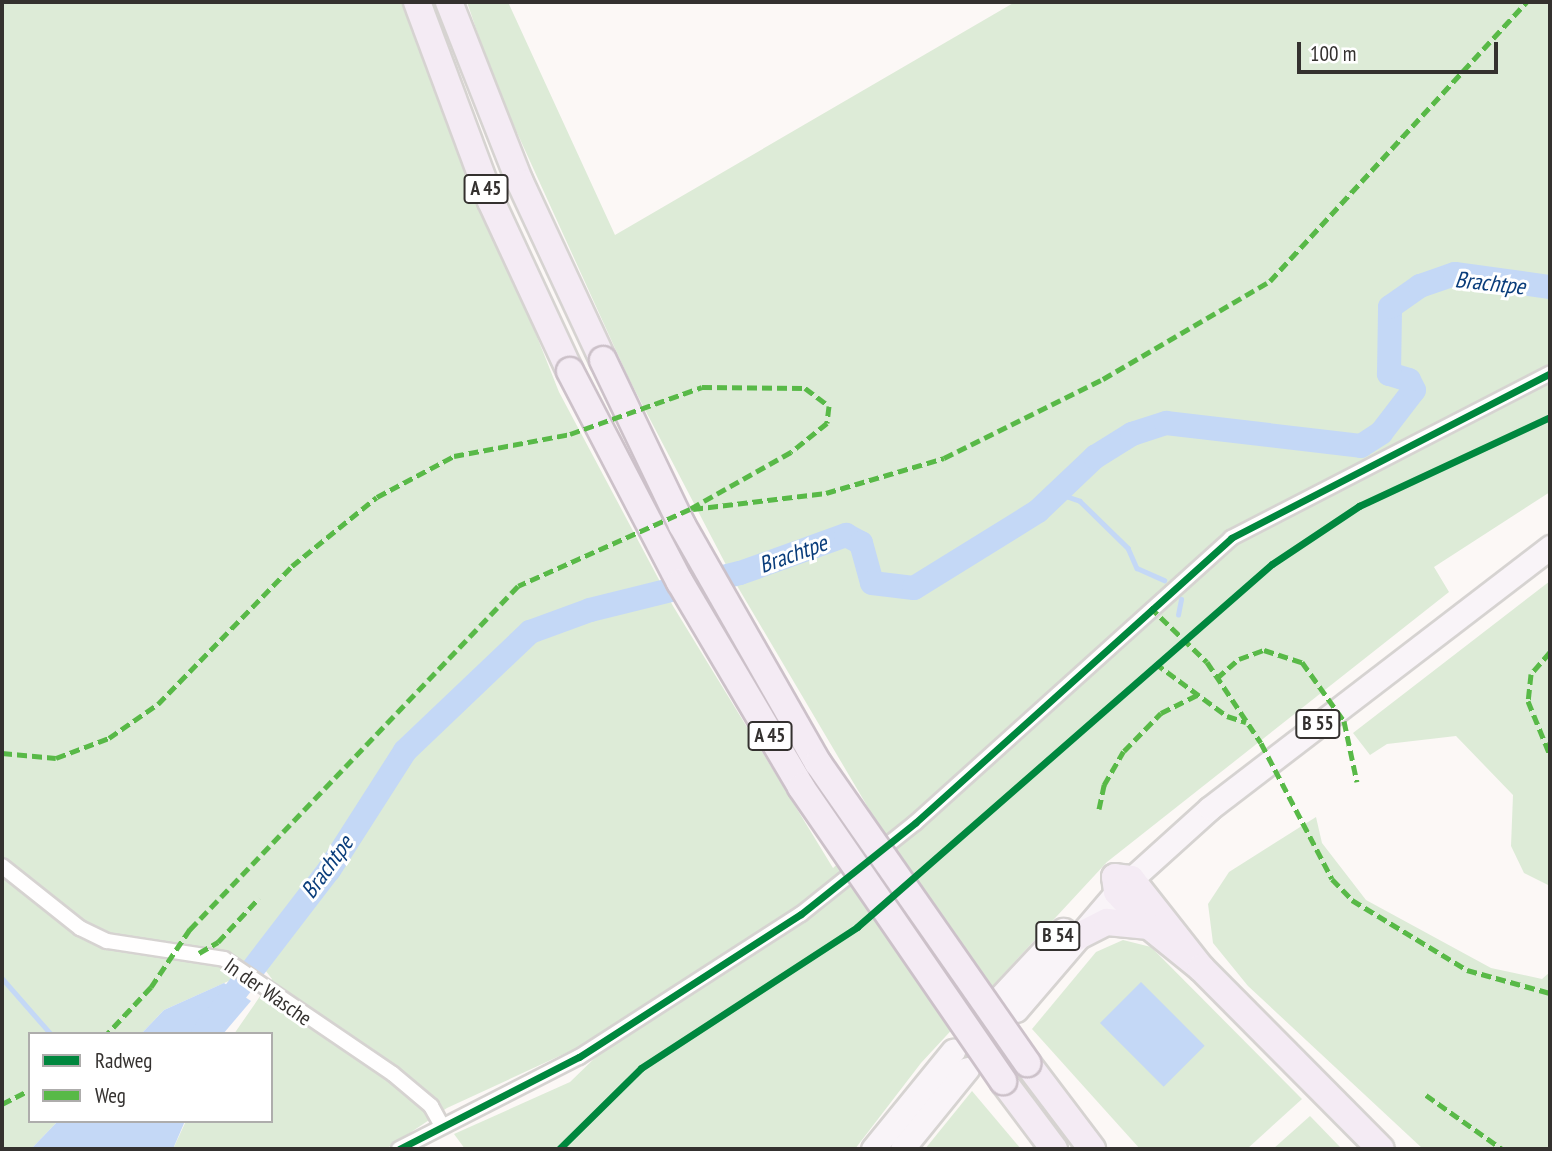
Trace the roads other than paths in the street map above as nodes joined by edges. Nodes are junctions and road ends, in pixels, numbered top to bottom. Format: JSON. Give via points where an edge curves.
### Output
{"nodes":[{"id":1,"x":417,"y":2,"type":"edge"},
{"id":2,"x":449,"y":2,"type":"edge"},
{"id":3,"x":1550,"y":373,"type":"edge"},
{"id":4,"x":1550,"y":547,"type":"edge"},
{"id":5,"x":2,"y":866,"type":"edge"},
{"id":6,"x":1121,"y":883,"type":"junction"},
{"id":7,"x":1149,"y":926,"type":"junction"},
{"id":8,"x":1073,"y":939,"type":"junction"},
{"id":9,"x":1201,"y":968,"type":"junction"},
{"id":10,"x":953,"y":1051,"type":"dead end"},
{"id":11,"x":967,"y":1069,"type":"dead end"},
{"id":12,"x":441,"y":1124,"type":"junction"},
{"id":13,"x":399,"y":1149,"type":"edge"},
{"id":14,"x":873,"y":1149,"type":"edge"},
{"id":15,"x":902,"y":1149,"type":"edge"},
{"id":16,"x":1055,"y":1149,"type":"edge"},
{"id":17,"x":1092,"y":1149,"type":"edge"},
{"id":18,"x":1381,"y":1149,"type":"edge"}],
"edges":[{"from":1,"to":16,"type":"highway","number":"A 45","bridge":true,"via":[[491,201],[570,371],[680,582],[794,775],[1003,1081]]},
{"from":2,"to":17,"type":"highway","number":"A 45","bridge":true,"via":[[520,182],[682,525],[811,752],[918,916]]},
{"from":3,"to":12,"type":"street","via":[[1231,538],[915,823],[801,914],[579,1057]]},
{"from":4,"to":6,"type":"main road","number":"B 55","via":[[1422,636],[1206,803]]},
{"from":5,"to":12,"type":"street","name":"In der Wasche","via":[[80,928],[131,948],[223,959],[258,987],[393,1074],[431,1106]]},
{"from":6,"to":7,"type":"highway"},
{"from":6,"to":8,"type":"main road","number":"B 55"},
{"from":6,"to":8,"type":"main road","number":"B 54","via":[[1008,1003]]},
{"from":6,"to":9,"type":"highway"},
{"from":7,"to":8,"type":"highway","via":[[1107,922]]},
{"from":7,"to":9,"type":"highway"},
{"from":9,"to":18,"type":"highway"},
{"from":10,"to":14,"type":"main road"},
{"from":11,"to":15,"type":"main road"},
{"from":12,"to":13,"type":"street"}]}
